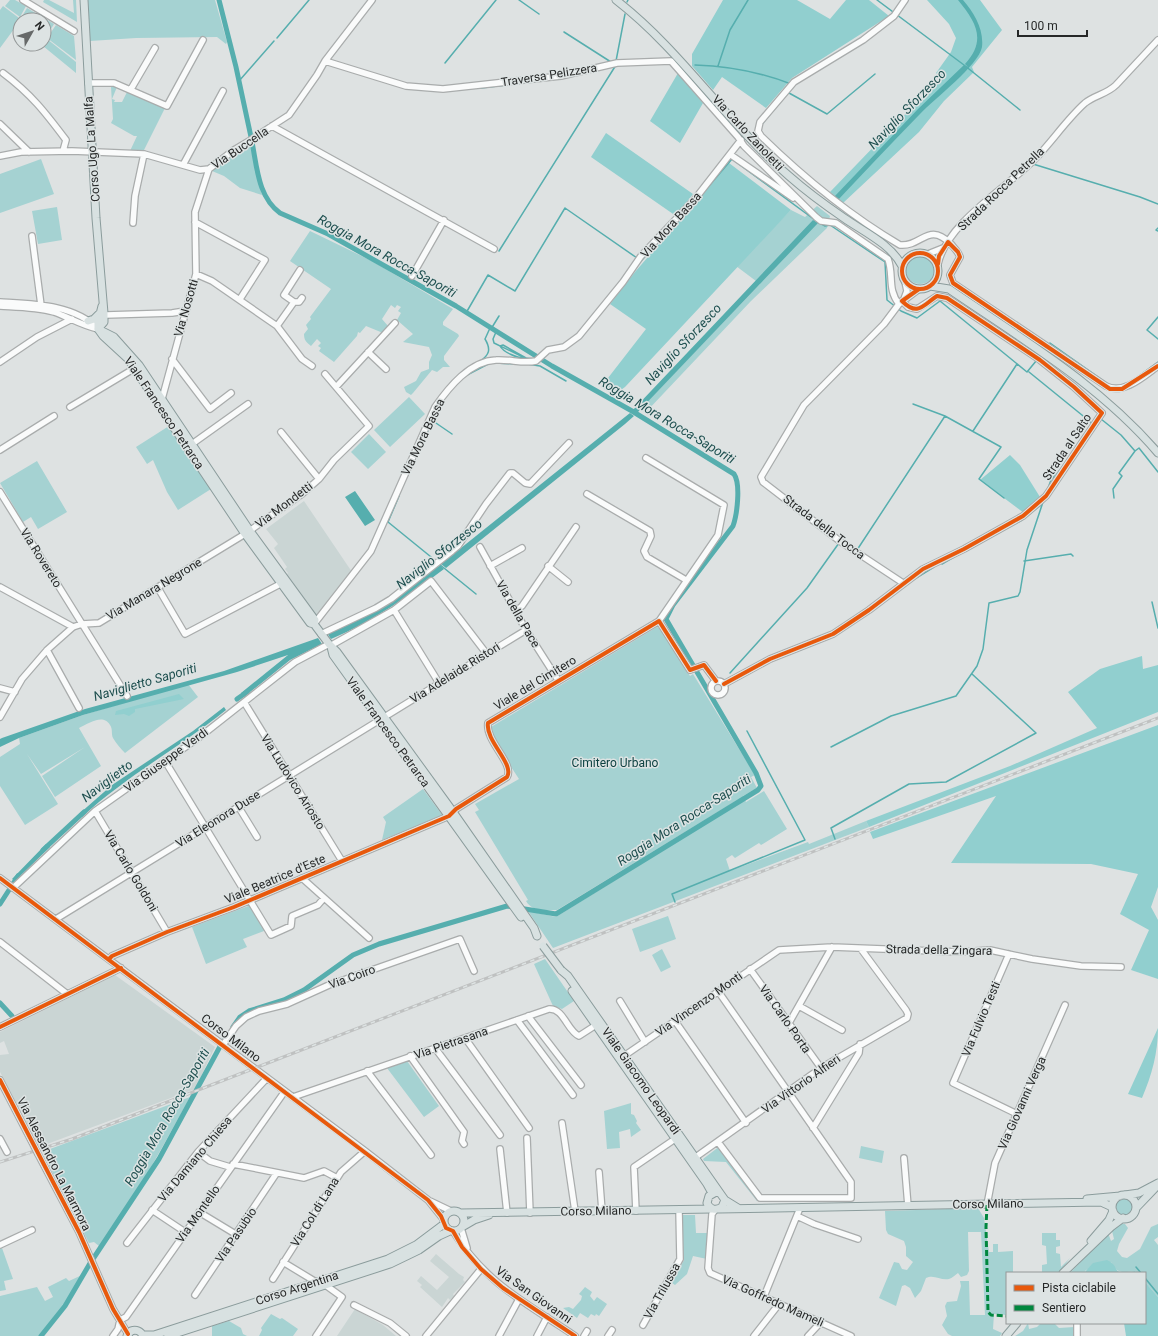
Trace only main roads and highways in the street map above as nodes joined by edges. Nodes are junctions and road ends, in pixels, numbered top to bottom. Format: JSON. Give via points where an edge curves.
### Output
{"nodes":[{"id":1,"x":84,"y":0,"type":"edge"},
{"id":2,"x":616,"y":0,"type":"edge"},
{"id":3,"x":892,"y":252,"type":"junction"},
{"id":4,"x":911,"y":254,"type":"junction"},
{"id":5,"x":902,"y":266,"type":"junction"},
{"id":6,"x":938,"y":274,"type":"junction"},
{"id":7,"x":930,"y":286,"type":"junction"},
{"id":8,"x":949,"y":289,"type":"junction"},
{"id":9,"x":102,"y":297,"type":"junction"},
{"id":10,"x":103,"y":311,"type":"junction"},
{"id":11,"x":88,"y":321,"type":"road end"},
{"id":12,"x":98,"y":329,"type":"junction"},
{"id":13,"x":114,"y":337,"type":"junction"},
{"id":14,"x":1158,"y":453,"type":"edge"},
{"id":15,"x":248,"y":532,"type":"junction"},
{"id":16,"x":451,"y":814,"type":"joint"},
{"id":17,"x":561,"y":970,"type":"junction"},
{"id":18,"x":621,"y":1058,"type":"junction"},
{"id":19,"x":693,"y":1159,"type":"junction"},
{"id":20,"x":1158,"y":1184,"type":"edge"},
{"id":21,"x":712,"y":1193,"type":"junction"},
{"id":22,"x":720,"y":1194,"type":"junction"},
{"id":23,"x":1122,"y":1195,"type":"junction"},
{"id":24,"x":725,"y":1200,"type":"junction"},
{"id":25,"x":1068,"y":1203,"type":"junction"},
{"id":26,"x":713,"y":1208,"type":"junction"},
{"id":27,"x":1136,"y":1208,"type":"junction"},
{"id":28,"x":1113,"y":1209,"type":"junction"},
{"id":29,"x":740,"y":1210,"type":"junction"},
{"id":30,"x":460,"y":1213,"type":"junction"},
{"id":31,"x":495,"y":1214,"type":"junction"},
{"id":32,"x":1123,"y":1218,"type":"junction"},
{"id":33,"x":444,"y":1222,"type":"junction"},
{"id":34,"x":462,"y":1228,"type":"junction"},
{"id":35,"x":452,"y":1231,"type":"junction"},
{"id":36,"x":1079,"y":1257,"type":"junction"},
{"id":37,"x":1065,"y":1272,"type":"edge"},
{"id":38,"x":320,"y":1284,"type":"junction"},
{"id":39,"x":1016,"y":1324,"type":"edge"},
{"id":40,"x":130,"y":1333,"type":"edge"},
{"id":41,"x":143,"y":1336,"type":"edge"},
{"id":42,"x":168,"y":1336,"type":"edge"},
{"id":43,"x":1006,"y":1336,"type":"edge"}],
"edges":[{"from":1,"to":9,"type":"main road","name":"Corso Ugo La Malfa"},
{"from":2,"to":3,"type":"main road","name":"Via Carlo Zanoletti","via":[[664,42],[758,147],[789,176]]},
{"from":3,"to":4,"type":"main road","name":"Via Carlo Zanoletti"},
{"from":3,"to":5,"type":"main road","name":"Via Carlo Zanoletti"},
{"from":4,"to":5,"type":"main road"},
{"from":4,"to":6,"type":"main road","via":[[928,254],[938,264]]},
{"from":5,"to":7,"type":"main road","via":[[905,282],[913,288]]},
{"from":6,"to":7,"type":"main road"},
{"from":6,"to":8,"type":"main road"},
{"from":7,"to":8,"type":"main road"},
{"from":8,"to":14,"type":"main road","via":[[1069,371],[1129,422]]},
{"from":9,"to":10,"type":"main road","name":"Corso Ugo La Malfa"},
{"from":9,"to":10,"type":"main road","name":"Corso Ugo La Malfa"},
{"from":10,"to":11,"type":"main road"},
{"from":10,"to":12,"type":"main road","name":"Corso Ugo La Malfa"},
{"from":10,"to":13,"type":"main road","name":"Corso Ugo La Malfa","via":[[109,331]]},
{"from":12,"to":13,"type":"main road","name":"Viale Francesco Petrarca"},
{"from":12,"to":15,"type":"main road","name":"Viale Francesco Petrarca","via":[[134,368]]},
{"from":13,"to":15,"type":"main road","name":"Viale Francesco Petrarca","via":[[139,365]]},
{"from":15,"to":16,"type":"main road","name":"Viale Francesco Petrarca","via":[[315,620],[314,624],[333,655]]},
{"from":16,"to":17,"type":"main road","name":"Viale Giacomo Leopardi","bridge":true,"via":[[534,928],[543,946]]},
{"from":17,"to":18,"type":"main road","name":"Viale Giacomo Leopardi","via":[[568,976]]},
{"from":17,"to":18,"type":"main road","name":"Viale Giacomo Leopardi","via":[[563,978]]},
{"from":18,"to":19,"type":"main road","name":"Viale Giacomo Leopardi"},
{"from":18,"to":19,"type":"main road","name":"Viale Giacomo Leopardi","via":[[675,1139]]},
{"from":19,"to":21,"type":"main road","name":"Viale Giacomo Leopardi"},
{"from":19,"to":22,"type":"main road","name":"Viale Giacomo Leopardi"},
{"from":20,"to":23,"type":"main road","name":"Corso Milano","via":[[1139,1193]]},
{"from":20,"to":27,"type":"main road"},
{"from":21,"to":22,"type":"main road"},
{"from":21,"to":26,"type":"main road","name":"Corso Milano","via":[[708,1199]]},
{"from":22,"to":24,"type":"main road"},
{"from":23,"to":25,"type":"main road","name":"Corso Milano"},
{"from":23,"to":27,"type":"main road","via":[[1134,1201]]},
{"from":23,"to":28,"type":"main road","via":[[1114,1200]]},
{"from":24,"to":26,"type":"main road","name":"Corso Milano","via":[[724,1204]]},
{"from":24,"to":29,"type":"main road"},
{"from":25,"to":28,"type":"main road","name":"Corso Milano","via":[[1101,1202]]},
{"from":25,"to":29,"type":"main road","name":"Corso Milano"},
{"from":26,"to":29,"type":"main road","name":"Corso Milano"},
{"from":26,"to":31,"type":"main road","name":"Corso Milano"},
{"from":27,"to":32,"type":"main road","via":[[1132,1216]]},
{"from":28,"to":32,"type":"main road","via":[[1117,1216]]},
{"from":28,"to":36,"type":"main road","via":[[1109,1220]]},
{"from":30,"to":31,"type":"main road","name":"Corso Milano"},
{"from":30,"to":33,"type":"main road","name":"Corso Argentina","via":[[451,1211],[446,1215]]},
{"from":30,"to":34,"type":"main road","via":[[464,1220]]},
{"from":31,"to":34,"type":"main road","name":"Corso Milano","via":[[474,1220]]},
{"from":32,"to":36,"type":"main road"},
{"from":33,"to":35,"type":"main road"},
{"from":33,"to":38,"type":"main road","name":"Corso Argentina","via":[[425,1240],[398,1255]]},
{"from":34,"to":35,"type":"main road","name":"Corso Argentina"},
{"from":35,"to":38,"type":"main road","name":"Corso Argentina","via":[[400,1260]]},
{"from":36,"to":37,"type":"main road"},
{"from":38,"to":41,"type":"main road","name":"Corso Argentina","via":[[154,1335]]},
{"from":38,"to":42,"type":"main road","name":"Corso Argentina"},
{"from":39,"to":43,"type":"main road"},
{"from":40,"to":41,"type":"main road","via":[[140,1331]]}]}
